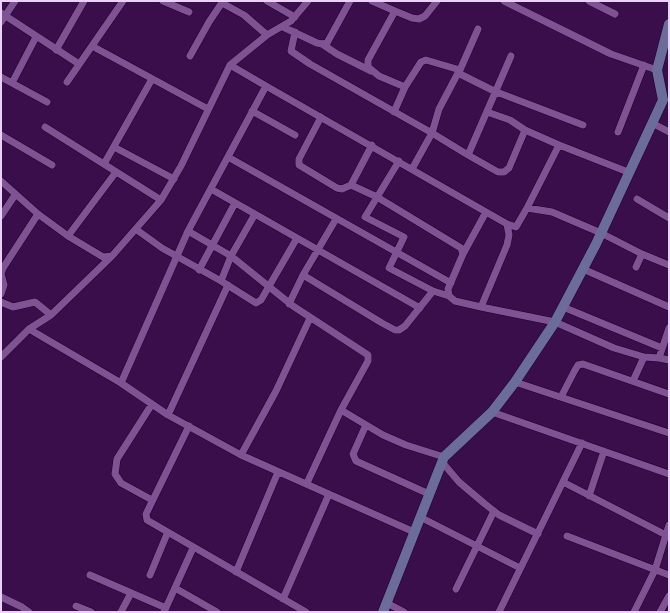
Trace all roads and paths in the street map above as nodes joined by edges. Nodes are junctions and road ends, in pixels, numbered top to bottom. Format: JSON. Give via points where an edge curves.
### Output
{"nodes":[{"id":1,"x":15,"y":1,"type":"edge"},
{"id":2,"x":84,"y":1,"type":"edge"},
{"id":3,"x":123,"y":1,"type":"edge"},
{"id":4,"x":163,"y":1,"type":"edge"},
{"id":5,"x":267,"y":1,"type":"edge"},
{"id":6,"x":308,"y":1,"type":"edge"},
{"id":7,"x":350,"y":1,"type":"edge"},
{"id":8,"x":372,"y":1,"type":"edge"},
{"id":9,"x":437,"y":1,"type":"edge"},
{"id":10,"x":504,"y":1,"type":"edge"},
{"id":11,"x":588,"y":1,"type":"edge"},
{"id":12,"x":223,"y":2,"type":"edge"},
{"id":13,"x":381,"y":3,"type":"edge"},
{"id":14,"x":522,"y":4,"type":"edge"},
{"id":15,"x":395,"y":11,"type":"junction"},
{"id":16,"x":189,"y":12,"type":"dead end"},
{"id":17,"x":615,"y":14,"type":"dead end"},
{"id":18,"x":2,"y":17,"type":"edge"},
{"id":19,"x":295,"y":17,"type":"junction"},
{"id":20,"x":669,"y":24,"type":"edge"},
{"id":21,"x":283,"y":27,"type":"junction"},
{"id":22,"x":478,"y":29,"type":"dead end"},
{"id":23,"x":295,"y":32,"type":"junction"},
{"id":24,"x":267,"y":35,"type":"junction"},
{"id":25,"x":36,"y":37,"type":"junction"},
{"id":26,"x":322,"y":44,"type":"junction"},
{"id":27,"x":92,"y":46,"type":"junction"},
{"id":28,"x":56,"y":50,"type":"junction"},
{"id":29,"x":190,"y":56,"type":"dead end"},
{"id":30,"x":511,"y":56,"type":"dead end"},
{"id":31,"x":79,"y":64,"type":"junction"},
{"id":32,"x":230,"y":65,"type":"junction"},
{"id":33,"x":644,"y":65,"type":"junction"},
{"id":34,"x":657,"y":70,"type":"junction"},
{"id":35,"x":372,"y":72,"type":"junction"},
{"id":36,"x":459,"y":72,"type":"junction"},
{"id":37,"x":1,"y":77,"type":"edge"},
{"id":38,"x":152,"y":79,"type":"junction"},
{"id":39,"x":67,"y":82,"type":"dead end"},
{"id":40,"x":12,"y":83,"type":"junction"},
{"id":41,"x":266,"y":86,"type":"junction"},
{"id":42,"x":404,"y":87,"type":"junction"},
{"id":43,"x":494,"y":91,"type":"junction"},
{"id":44,"x":667,"y":100,"type":"edge"},
{"id":45,"x":47,"y":102,"type":"dead end"},
{"id":46,"x":208,"y":109,"type":"junction"},
{"id":47,"x":252,"y":111,"type":"junction"},
{"id":48,"x":394,"y":112,"type":"junction"},
{"id":49,"x":487,"y":112,"type":"junction"},
{"id":50,"x":321,"y":117,"type":"junction"},
{"id":51,"x":652,"y":124,"type":"junction"},
{"id":52,"x":583,"y":125,"type":"dead end"},
{"id":53,"x":45,"y":128,"type":"dead end"},
{"id":54,"x":525,"y":130,"type":"junction"},
{"id":55,"x":618,"y":132,"type":"dead end"},
{"id":56,"x":669,"y":132,"type":"edge"},
{"id":57,"x":432,"y":133,"type":"junction"},
{"id":58,"x":1,"y":135,"type":"edge"},
{"id":59,"x":296,"y":135,"type":"dead end"},
{"id":60,"x":372,"y":145,"type":"junction"},
{"id":61,"x":559,"y":145,"type":"junction"},
{"id":62,"x":114,"y":147,"type":"junction"},
{"id":63,"x":468,"y":155,"type":"junction"},
{"id":64,"x":228,"y":157,"type":"junction"},
{"id":65,"x":399,"y":161,"type":"junction"},
{"id":66,"x":104,"y":164,"type":"junction"},
{"id":67,"x":52,"y":165,"type":"dead end"},
{"id":68,"x":412,"y":169,"type":"junction"},
{"id":69,"x":116,"y":172,"type":"junction"},
{"id":70,"x":628,"y":172,"type":"junction"},
{"id":71,"x":174,"y":179,"type":"junction"},
{"id":72,"x":1,"y":181,"type":"edge"},
{"id":73,"x":351,"y":185,"type":"junction"},
{"id":74,"x":211,"y":189,"type":"junction"},
{"id":75,"x":15,"y":195,"type":"junction"},
{"id":76,"x":377,"y":197,"type":"junction"},
{"id":77,"x":637,"y":199,"type":"dead end"},
{"id":78,"x":161,"y":200,"type":"junction"},
{"id":79,"x":235,"y":203,"type":"junction"},
{"id":80,"x":527,"y":208,"type":"junction"},
{"id":81,"x":2,"y":212,"type":"edge"},
{"id":82,"x":486,"y":212,"type":"junction"},
{"id":83,"x":38,"y":214,"type":"junction"},
{"id":84,"x":255,"y":214,"type":"junction"},
{"id":85,"x":669,"y":218,"type":"edge"},
{"id":86,"x":336,"y":219,"type":"junction"},
{"id":87,"x":507,"y":224,"type":"junction"},
{"id":88,"x":137,"y":230,"type":"junction"},
{"id":89,"x":188,"y":231,"type":"junction"},
{"id":90,"x":601,"y":233,"type":"junction"},
{"id":91,"x":68,"y":236,"type":"junction"},
{"id":92,"x":297,"y":238,"type":"junction"},
{"id":93,"x":213,"y":245,"type":"junction"},
{"id":94,"x":318,"y":249,"type":"junction"},
{"id":95,"x":396,"y":252,"type":"junction"},
{"id":96,"x":463,"y":254,"type":"junction"},
{"id":97,"x":642,"y":254,"type":"junction"},
{"id":98,"x":112,"y":256,"type":"junction"},
{"id":99,"x":176,"y":256,"type":"junction"},
{"id":100,"x":232,"y":256,"type":"junction"},
{"id":101,"x":669,"y":265,"type":"edge"},
{"id":102,"x":636,"y":267,"type":"dead end"},
{"id":103,"x":583,"y":269,"type":"junction"},
{"id":104,"x":199,"y":270,"type":"junction"},
{"id":105,"x":303,"y":275,"type":"junction"},
{"id":106,"x":224,"y":283,"type":"junction"},
{"id":107,"x":451,"y":283,"type":"junction"},
{"id":108,"x":269,"y":288,"type":"junction"},
{"id":109,"x":433,"y":291,"type":"junction"},
{"id":110,"x":1,"y":294,"type":"edge"},
{"id":111,"x":449,"y":296,"type":"junction"},
{"id":112,"x":1,"y":302,"type":"edge"},
{"id":113,"x":290,"y":304,"type":"junction"},
{"id":114,"x":480,"y":307,"type":"junction"},
{"id":115,"x":563,"y":307,"type":"junction"},
{"id":116,"x":669,"y":307,"type":"edge"},
{"id":117,"x":420,"y":308,"type":"junction"},
{"id":118,"x":51,"y":315,"type":"junction"},
{"id":119,"x":310,"y":318,"type":"junction"},
{"id":120,"x":555,"y":322,"type":"junction"},
{"id":121,"x":29,"y":329,"type":"junction"},
{"id":122,"x":668,"y":331,"type":"edge"},
{"id":123,"x":662,"y":348,"type":"junction"},
{"id":124,"x":1,"y":357,"type":"edge"},
{"id":125,"x":644,"y":357,"type":"junction"},
{"id":126,"x":659,"y":358,"type":"junction"},
{"id":127,"x":669,"y":360,"type":"edge"},
{"id":128,"x":633,"y":381,"type":"junction"},
{"id":129,"x":515,"y":382,"type":"junction"},
{"id":130,"x":121,"y":383,"type":"junction"},
{"id":131,"x":669,"y":394,"type":"edge"},
{"id":132,"x":561,"y":397,"type":"junction"},
{"id":133,"x":152,"y":404,"type":"junction"},
{"id":134,"x":342,"y":410,"type":"junction"},
{"id":135,"x":492,"y":412,"type":"junction"},
{"id":136,"x":168,"y":416,"type":"junction"},
{"id":137,"x":366,"y":425,"type":"junction"},
{"id":138,"x":189,"y":426,"type":"junction"},
{"id":139,"x":669,"y":433,"type":"edge"},
{"id":140,"x":582,"y":443,"type":"junction"},
{"id":141,"x":604,"y":451,"type":"junction"},
{"id":142,"x":241,"y":455,"type":"junction"},
{"id":143,"x":443,"y":459,"type":"junction"},
{"id":144,"x":278,"y":472,"type":"junction"},
{"id":145,"x":669,"y":474,"type":"edge"},
{"id":146,"x":563,"y":482,"type":"junction"},
{"id":147,"x":307,"y":483,"type":"junction"},
{"id":148,"x":329,"y":494,"type":"junction"},
{"id":149,"x":429,"y":494,"type":"junction"},
{"id":150,"x":590,"y":496,"type":"junction"},
{"id":151,"x":152,"y":500,"type":"junction"},
{"id":152,"x":494,"y":511,"type":"junction"},
{"id":153,"x":420,"y":516,"type":"junction"},
{"id":154,"x":669,"y":525,"type":"edge"},
{"id":155,"x":414,"y":532,"type":"junction"},
{"id":156,"x":167,"y":534,"type":"junction"},
{"id":157,"x":538,"y":534,"type":"junction"},
{"id":158,"x":664,"y":534,"type":"junction"},
{"id":159,"x":567,"y":536,"type":"dead end"},
{"id":160,"x":477,"y":546,"type":"junction"},
{"id":161,"x":193,"y":548,"type":"junction"},
{"id":162,"x":520,"y":568,"type":"junction"},
{"id":163,"x":655,"y":570,"type":"junction"},
{"id":164,"x":236,"y":572,"type":"junction"},
{"id":165,"x":90,"y":575,"type":"dead end"},
{"id":166,"x":150,"y":575,"type":"dead end"},
{"id":167,"x":669,"y":576,"type":"edge"},
{"id":168,"x":175,"y":588,"type":"junction"},
{"id":169,"x":456,"y":589,"type":"dead end"},
{"id":170,"x":131,"y":593,"type":"junction"},
{"id":171,"x":669,"y":596,"type":"edge"},
{"id":172,"x":1,"y":597,"type":"edge"},
{"id":173,"x":283,"y":598,"type":"junction"},
{"id":174,"x":76,"y":606,"type":"dead end"},
{"id":175,"x":385,"y":607,"type":"edge"},
{"id":176,"x":165,"y":610,"type":"edge"},
{"id":177,"x":635,"y":610,"type":"edge"},
{"id":178,"x":29,"y":612,"type":"edge"},
{"id":179,"x":91,"y":612,"type":"edge"},
{"id":180,"x":121,"y":612,"type":"edge"},
{"id":181,"x":217,"y":612,"type":"edge"},
{"id":182,"x":306,"y":612,"type":"edge"},
{"id":183,"x":404,"y":612,"type":"edge"},
{"id":184,"x":499,"y":612,"type":"edge"},
{"id":185,"x":644,"y":612,"type":"edge"},
{"id":186,"x":660,"y":612,"type":"edge"}],
"edges":[{"from":1,"to":18,"type":"street"},
{"from":2,"to":28,"type":"street"},
{"from":3,"to":27,"type":"street"},
{"from":4,"to":16,"type":"street"},
{"from":5,"to":19,"type":"street"},
{"from":6,"to":19,"type":"street"},
{"from":7,"to":26,"type":"street","via":[[327,42]]},
{"from":8,"to":13,"type":"street"},
{"from":9,"to":15,"type":"street","via":[[425,16],[419,19]]},
{"from":10,"to":14,"type":"street"},
{"from":11,"to":17,"type":"street"},
{"from":12,"to":24,"type":"street","via":[[244,15]]},
{"from":12,"to":29,"type":"street"},
{"from":13,"to":15,"type":"street"},
{"from":14,"to":33,"type":"street","via":[[611,54]]},
{"from":15,"to":35,"type":"street","via":[[368,60],[368,67]]},
{"from":18,"to":25,"type":"street"},
{"from":19,"to":21,"type":"street"},
{"from":20,"to":34,"type":"street"},
{"from":21,"to":23,"type":"street"},
{"from":21,"to":24,"type":"street"},
{"from":22,"to":36,"type":"street"},
{"from":23,"to":26,"type":"street"},
{"from":23,"to":48,"type":"street","via":[[290,51]]},
{"from":24,"to":32,"type":"street"},
{"from":25,"to":28,"type":"street"},
{"from":25,"to":40,"type":"street"},
{"from":26,"to":35,"type":"street"},
{"from":27,"to":31,"type":"street"},
{"from":27,"to":38,"type":"street"},
{"from":28,"to":31,"type":"street"},
{"from":30,"to":43,"type":"street"},
{"from":31,"to":39,"type":"street"},
{"from":32,"to":41,"type":"street"},
{"from":32,"to":46,"type":"street"},
{"from":33,"to":34,"type":"street"},
{"from":33,"to":55,"type":"street"},
{"from":34,"to":44,"type":"street"},
{"from":35,"to":42,"type":"street"},
{"from":36,"to":42,"type":"street","via":[[426,60],[421,62]]},
{"from":36,"to":43,"type":"street"},
{"from":36,"to":57,"type":"street","via":[[439,109]]},
{"from":37,"to":40,"type":"street"},
{"from":38,"to":46,"type":"street"},
{"from":38,"to":62,"type":"street"},
{"from":40,"to":45,"type":"street"},
{"from":41,"to":47,"type":"street"},
{"from":41,"to":50,"type":"street"},
{"from":42,"to":48,"type":"street"},
{"from":43,"to":49,"type":"street"},
{"from":43,"to":52,"type":"street"},
{"from":44,"to":51,"type":"street"},
{"from":46,"to":71,"type":"street"},
{"from":47,"to":59,"type":"street"},
{"from":47,"to":64,"type":"street"},
{"from":48,"to":57,"type":"street"},
{"from":49,"to":54,"type":"street","via":[[510,120]]},
{"from":49,"to":63,"type":"street"},
{"from":50,"to":60,"type":"street"},
{"from":50,"to":73,"type":"street","via":[[299,159],[299,165],[337,188],[342,189]]},
{"from":51,"to":56,"type":"street"},
{"from":51,"to":70,"type":"street"},
{"from":53,"to":66,"type":"street"},
{"from":54,"to":61,"type":"street"},
{"from":54,"to":63,"type":"street","via":[[509,168],[504,172],[498,172]]},
{"from":57,"to":63,"type":"street"},
{"from":57,"to":68,"type":"street"},
{"from":58,"to":67,"type":"street"},
{"from":60,"to":65,"type":"street"},
{"from":60,"to":73,"type":"street"},
{"from":61,"to":70,"type":"street"},
{"from":61,"to":80,"type":"street"},
{"from":62,"to":66,"type":"street"},
{"from":62,"to":71,"type":"street"},
{"from":64,"to":74,"type":"street"},
{"from":64,"to":86,"type":"street"},
{"from":65,"to":68,"type":"street"},
{"from":65,"to":76,"type":"street"},
{"from":66,"to":69,"type":"street"},
{"from":68,"to":82,"type":"street"},
{"from":69,"to":78,"type":"street"},
{"from":69,"to":91,"type":"street"},
{"from":70,"to":90,"type":"street"},
{"from":71,"to":78,"type":"street"},
{"from":72,"to":75,"type":"street"},
{"from":73,"to":76,"type":"street"},
{"from":74,"to":79,"type":"street"},
{"from":74,"to":89,"type":"street"},
{"from":75,"to":81,"type":"street"},
{"from":75,"to":83,"type":"street"},
{"from":76,"to":95,"type":"street","via":[[365,216],[404,237]]},
{"from":76,"to":96,"type":"street","via":[[456,244]]},
{"from":77,"to":85,"type":"street"},
{"from":78,"to":88,"type":"street"},
{"from":79,"to":84,"type":"street"},
{"from":79,"to":93,"type":"street"},
{"from":80,"to":87,"type":"street","via":[[516,227]]},
{"from":80,"to":90,"type":"street","via":[[552,212]]},
{"from":82,"to":87,"type":"street"},
{"from":82,"to":96,"type":"street"},
{"from":83,"to":91,"type":"street"},
{"from":83,"to":110,"type":"street","via":[[3,268],[1,274],[4,285]]},
{"from":84,"to":92,"type":"street"},
{"from":84,"to":100,"type":"street"},
{"from":86,"to":94,"type":"street"},
{"from":86,"to":95,"type":"street"},
{"from":87,"to":114,"type":"street","via":[[507,245]]},
{"from":88,"to":98,"type":"street"},
{"from":88,"to":99,"type":"street"},
{"from":89,"to":93,"type":"street"},
{"from":89,"to":99,"type":"street"},
{"from":90,"to":97,"type":"street"},
{"from":90,"to":103,"type":"street"},
{"from":91,"to":98,"type":"street","via":[[103,257]]},
{"from":92,"to":94,"type":"street"},
{"from":92,"to":108,"type":"street"},
{"from":93,"to":100,"type":"street"},
{"from":93,"to":104,"type":"street"},
{"from":94,"to":105,"type":"street"},
{"from":94,"to":117,"type":"street"},
{"from":95,"to":107,"type":"street"},
{"from":95,"to":109,"type":"street","via":[[389,268]]},
{"from":96,"to":107,"type":"street"},
{"from":97,"to":101,"type":"street"},
{"from":97,"to":102,"type":"street"},
{"from":98,"to":118,"type":"street"},
{"from":99,"to":104,"type":"street"},
{"from":99,"to":130,"type":"street"},
{"from":100,"to":106,"type":"street"},
{"from":100,"to":108,"type":"street"},
{"from":103,"to":115,"type":"street"},
{"from":103,"to":116,"type":"street"},
{"from":104,"to":106,"type":"street"},
{"from":105,"to":113,"type":"street"},
{"from":105,"to":117,"type":"street","via":[[395,330],[405,326]]},
{"from":106,"to":108,"type":"street","via":[[256,303]]},
{"from":106,"to":136,"type":"street"},
{"from":107,"to":111,"type":"street","via":[[448,289]]},
{"from":108,"to":113,"type":"street"},
{"from":109,"to":111,"type":"street"},
{"from":109,"to":117,"type":"street"},
{"from":111,"to":114,"type":"street","via":[[455,301]]},
{"from":112,"to":118,"type":"street","via":[[13,307],[35,302]]},
{"from":113,"to":119,"type":"street"},
{"from":114,"to":120,"type":"street"},
{"from":115,"to":120,"type":"street"},
{"from":115,"to":123,"type":"street"},
{"from":118,"to":121,"type":"street"},
{"from":119,"to":134,"type":"street","via":[[368,355],[368,361]]},
{"from":119,"to":142,"type":"street","via":[[276,391]]},
{"from":120,"to":125,"type":"street","via":[[600,343]]},
{"from":120,"to":129,"type":"street"},
{"from":121,"to":124,"type":"street"},
{"from":121,"to":130,"type":"street"},
{"from":122,"to":123,"type":"street"},
{"from":123,"to":126,"type":"street"},
{"from":125,"to":126,"type":"street"},
{"from":125,"to":128,"type":"street"},
{"from":126,"to":127,"type":"street"},
{"from":128,"to":131,"type":"street"},
{"from":128,"to":132,"type":"street","via":[[582,364],[575,370]]},
{"from":129,"to":132,"type":"street"},
{"from":129,"to":135,"type":"street"},
{"from":130,"to":133,"type":"street"},
{"from":132,"to":139,"type":"street"},
{"from":133,"to":136,"type":"street"},
{"from":133,"to":151,"type":"street","via":[[117,459],[115,474],[121,483]]},
{"from":134,"to":137,"type":"street"},
{"from":134,"to":147,"type":"street"},
{"from":135,"to":140,"type":"street"},
{"from":135,"to":143,"type":"street"},
{"from":136,"to":138,"type":"street"},
{"from":137,"to":143,"type":"street","via":[[383,435]]},
{"from":137,"to":149,"type":"street","via":[[353,454],[356,461]]},
{"from":138,"to":142,"type":"street"},
{"from":138,"to":151,"type":"street"},
{"from":140,"to":141,"type":"street"},
{"from":140,"to":146,"type":"street"},
{"from":141,"to":145,"type":"street"},
{"from":141,"to":150,"type":"street"},
{"from":142,"to":144,"type":"street"},
{"from":143,"to":149,"type":"street"},
{"from":143,"to":152,"type":"street","via":[[459,482]]},
{"from":144,"to":147,"type":"street"},
{"from":144,"to":164,"type":"street"},
{"from":146,"to":150,"type":"street"},
{"from":146,"to":157,"type":"street"},
{"from":147,"to":148,"type":"street"},
{"from":148,"to":155,"type":"street"},
{"from":148,"to":173,"type":"street"},
{"from":149,"to":153,"type":"street"},
{"from":150,"to":158,"type":"street"},
{"from":151,"to":156,"type":"street","via":[[145,518]]},
{"from":152,"to":157,"type":"street"},
{"from":152,"to":160,"type":"street"},
{"from":153,"to":155,"type":"street"},
{"from":153,"to":160,"type":"street"},
{"from":154,"to":158,"type":"street"},
{"from":155,"to":175,"type":"street"},
{"from":156,"to":161,"type":"street"},
{"from":156,"to":166,"type":"street"},
{"from":157,"to":162,"type":"street"},
{"from":158,"to":163,"type":"street"},
{"from":159,"to":163,"type":"street"},
{"from":160,"to":162,"type":"street"},
{"from":160,"to":169,"type":"street"},
{"from":161,"to":164,"type":"street"},
{"from":161,"to":168,"type":"street"},
{"from":162,"to":184,"type":"street"},
{"from":163,"to":167,"type":"street"},
{"from":163,"to":177,"type":"street"},
{"from":164,"to":173,"type":"street"},
{"from":165,"to":170,"type":"street"},
{"from":168,"to":176,"type":"street"},
{"from":168,"to":181,"type":"street"},
{"from":170,"to":176,"type":"street"},
{"from":170,"to":180,"type":"street"},
{"from":171,"to":186,"type":"street"},
{"from":172,"to":178,"type":"street"},
{"from":173,"to":182,"type":"street"},
{"from":174,"to":179,"type":"street"},
{"from":175,"to":183,"type":"street"},
{"from":177,"to":185,"type":"street"}]}
